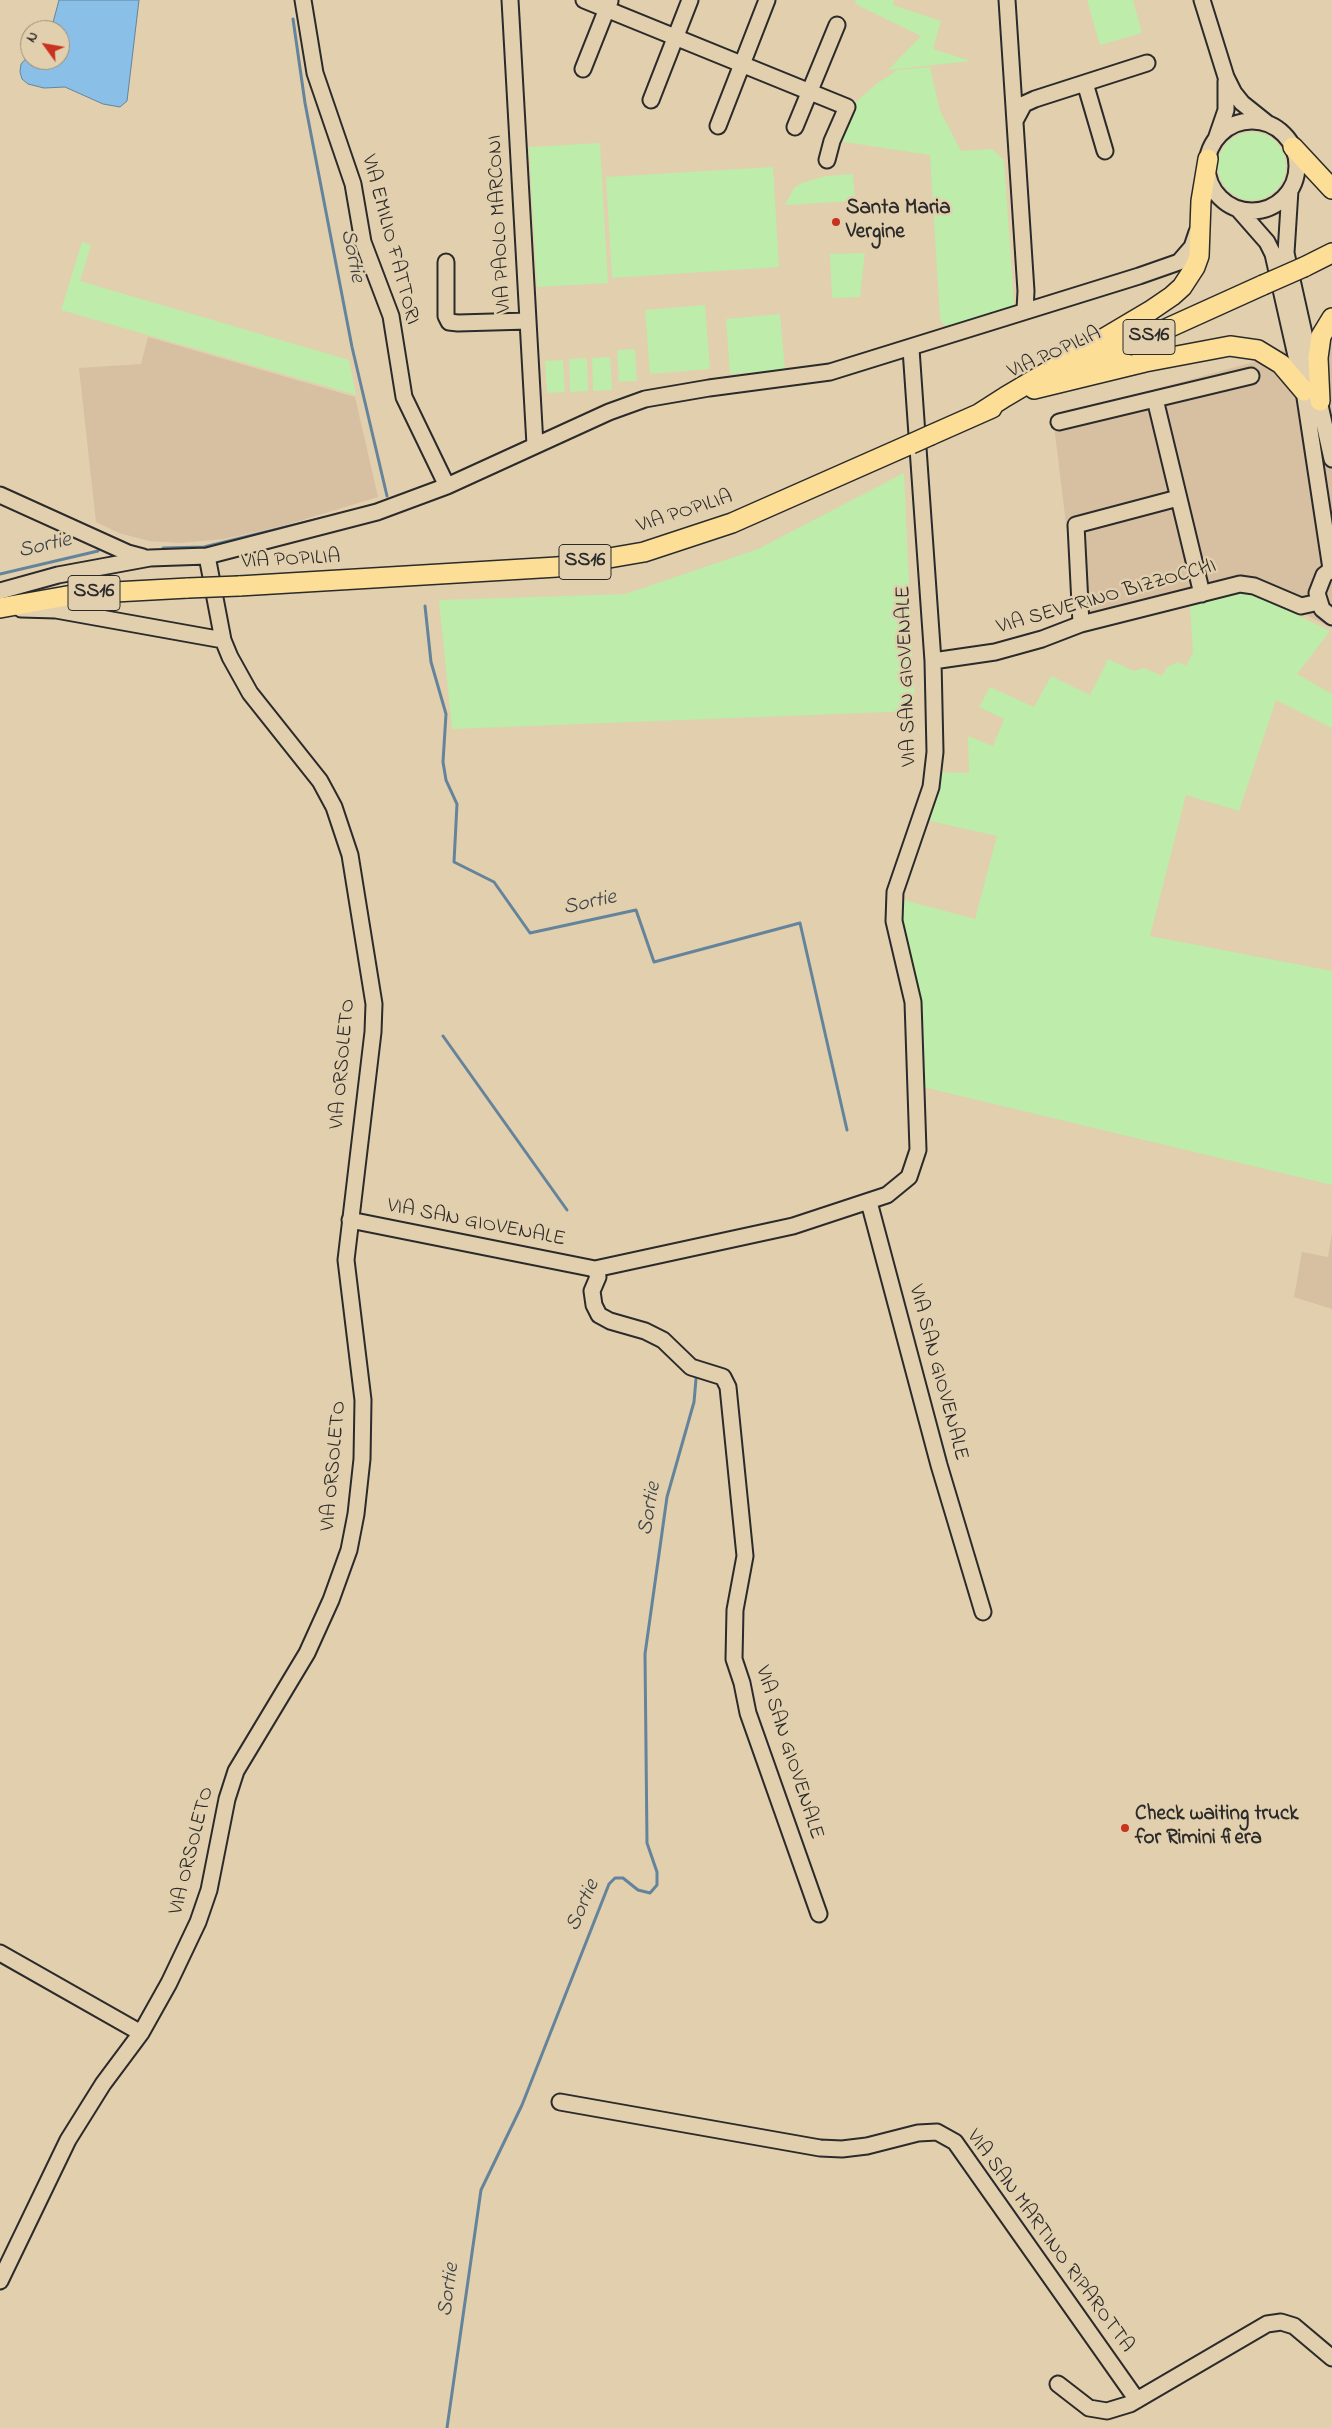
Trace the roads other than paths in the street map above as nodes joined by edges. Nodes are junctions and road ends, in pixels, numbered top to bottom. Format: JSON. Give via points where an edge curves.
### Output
{"nodes":[{"id":1,"x":303,"y":0,"type":"edge"},
{"id":2,"x":510,"y":0,"type":"edge"},
{"id":3,"x":584,"y":0,"type":"edge"},
{"id":4,"x":690,"y":0,"type":"edge"},
{"id":5,"x":767,"y":0,"type":"edge"},
{"id":6,"x":1007,"y":0,"type":"edge"},
{"id":7,"x":1202,"y":0,"type":"edge"},
{"id":8,"x":609,"y":5,"type":"edge"},
{"id":9,"x":837,"y":25,"type":"dead end"},
{"id":10,"x":676,"y":37,"type":"junction"},
{"id":11,"x":1147,"y":63,"type":"dead end"},
{"id":12,"x":742,"y":66,"type":"junction"},
{"id":13,"x":583,"y":69,"type":"dead end"},
{"id":14,"x":1226,"y":77,"type":"junction"},
{"id":15,"x":1085,"y":83,"type":"junction"},
{"id":16,"x":1014,"y":89,"type":"junction"},
{"id":17,"x":809,"y":92,"type":"junction"},
{"id":18,"x":1053,"y":93,"type":"junction"},
{"id":19,"x":1035,"y":99,"type":"junction"},
{"id":20,"x":651,"y":100,"type":"dead end"},
{"id":21,"x":1015,"y":121,"type":"junction"},
{"id":22,"x":1271,"y":125,"type":"junction"},
{"id":23,"x":718,"y":126,"type":"dead end"},
{"id":24,"x":795,"y":127,"type":"dead end"},
{"id":25,"x":1215,"y":140,"type":"junction"},
{"id":26,"x":1293,"y":147,"type":"junction"},
{"id":27,"x":1105,"y":151,"type":"dead end"},
{"id":28,"x":1208,"y":159,"type":"junction"},
{"id":29,"x":827,"y":160,"type":"dead end"},
{"id":30,"x":1332,"y":189,"type":"edge"},
{"id":31,"x":1290,"y":190,"type":"junction"},
{"id":32,"x":1238,"y":209,"type":"junction"},
{"id":33,"x":1201,"y":221,"type":"junction"},
{"id":34,"x":1332,"y":253,"type":"edge"},
{"id":35,"x":446,"y":262,"type":"dead end"},
{"id":36,"x":1025,"y":310,"type":"junction"},
{"id":37,"x":1332,"y":318,"type":"edge"},
{"id":38,"x":528,"y":321,"type":"junction"},
{"id":39,"x":910,"y":349,"type":"junction"},
{"id":40,"x":1251,"y":376,"type":"dead end"},
{"id":41,"x":1034,"y":388,"type":"junction"},
{"id":42,"x":1304,"y":391,"type":"junction"},
{"id":43,"x":1154,"y":399,"type":"junction"},
{"id":44,"x":1320,"y":401,"type":"junction"},
{"id":45,"x":980,"y":413,"type":"junction"},
{"id":46,"x":1060,"y":422,"type":"dead end"},
{"id":47,"x":919,"y":440,"type":"junction"},
{"id":48,"x":535,"y":445,"type":"junction"},
{"id":49,"x":1332,"y":460,"type":"edge"},
{"id":50,"x":447,"y":486,"type":"junction"},
{"id":51,"x":0,"y":495,"type":"edge"},
{"id":52,"x":1178,"y":498,"type":"junction"},
{"id":53,"x":207,"y":556,"type":"junction"},
{"id":54,"x":150,"y":558,"type":"junction"},
{"id":55,"x":1331,"y":569,"type":"edge"},
{"id":56,"x":0,"y":591,"type":"edge"},
{"id":57,"x":1202,"y":594,"type":"junction"},
{"id":58,"x":1319,"y":602,"type":"junction"},
{"id":59,"x":0,"y":608,"type":"edge"},
{"id":60,"x":1332,"y":617,"type":"edge"},
{"id":61,"x":1081,"y":624,"type":"junction"},
{"id":62,"x":223,"y":640,"type":"junction"},
{"id":63,"x":932,"y":661,"type":"junction"},
{"id":64,"x":869,"y":1202,"type":"junction"},
{"id":65,"x":350,"y":1220,"type":"junction"},
{"id":66,"x":595,"y":1269,"type":"junction"},
{"id":67,"x":983,"y":1612,"type":"dead end"},
{"id":68,"x":819,"y":1914,"type":"dead end"},
{"id":69,"x":0,"y":1953,"type":"edge"},
{"id":70,"x":141,"y":2033,"type":"junction"},
{"id":71,"x":560,"y":2102,"type":"dead end"},
{"id":72,"x":0,"y":2282,"type":"edge"},
{"id":73,"x":1332,"y":2358,"type":"edge"},
{"id":74,"x":1058,"y":2384,"type":"dead end"},
{"id":75,"x":1137,"y":2400,"type":"junction"}],
"edges":[{"from":1,"to":50,"type":"street","name":"VIA EMILIO FATTORI","via":[[315,73],[354,184],[363,242],[391,316],[404,397]]},
{"from":2,"to":38,"type":"street","name":"VIA PAOLO MARCONI"},
{"from":3,"to":8,"type":"street"},
{"from":4,"to":10,"type":"street"},
{"from":5,"to":12,"type":"street"},
{"from":6,"to":16,"type":"street"},
{"from":7,"to":14,"type":"street"},
{"from":8,"to":10,"type":"street"},
{"from":8,"to":13,"type":"street"},
{"from":9,"to":17,"type":"street"},
{"from":10,"to":12,"type":"street"},
{"from":10,"to":20,"type":"street"},
{"from":11,"to":15,"type":"street"},
{"from":12,"to":17,"type":"street"},
{"from":12,"to":23,"type":"street"},
{"from":14,"to":22,"type":"street","via":[[1242,103]]},
{"from":14,"to":25,"type":"street","via":[[1226,110]]},
{"from":15,"to":18,"type":"street"},
{"from":15,"to":27,"type":"street"},
{"from":16,"to":18,"type":"street"},
{"from":16,"to":19,"type":"street"},
{"from":16,"to":21,"type":"street"},
{"from":17,"to":24,"type":"street"},
{"from":17,"to":29,"type":"street","via":[[847,107]]},
{"from":18,"to":19,"type":"street"},
{"from":19,"to":21,"type":"street","via":[[1024,104]]},
{"from":21,"to":36,"type":"street"},
{"from":22,"to":25,"type":"street","via":[[1240,123],[1226,129]]},
{"from":22,"to":26,"type":"street"},
{"from":25,"to":28,"type":"street"},
{"from":26,"to":30,"type":"main road"},
{"from":26,"to":31,"type":"street","via":[[1297,162]]},
{"from":28,"to":32,"type":"street","via":[[1213,189],[1220,198]]},
{"from":28,"to":33,"type":"main road"},
{"from":31,"to":32,"type":"street","via":[[1267,208],[1253,211]]},
{"from":31,"to":44,"type":"street","via":[[1286,253]]},
{"from":32,"to":42,"type":"street","via":[[1267,242],[1273,254]]},
{"from":33,"to":36,"type":"street","name":"VIA POPILIA","via":[[1192,247],[1179,262]]},
{"from":33,"to":45,"type":"main road","via":[[1199,256],[1195,267],[1172,296]]},
{"from":34,"to":41,"type":"main road","name":"VIA POPILIA","number":"SS16","bridge":true},
{"from":35,"to":38,"type":"street","via":[[446,316],[449,322]]},
{"from":36,"to":39,"type":"street","name":"VIA POPILIA"},
{"from":37,"to":44,"type":"main road","via":[[1321,336],[1318,358]]},
{"from":38,"to":48,"type":"street","name":"VIA PAOLO MARCONI"},
{"from":39,"to":47,"type":"street","name":"VIA SAN GIOVENALE"},
{"from":39,"to":48,"type":"street","name":"VIA POPILIA","via":[[820,374],[645,399]]},
{"from":40,"to":43,"type":"street"},
{"from":41,"to":42,"type":"main road","via":[[1230,346],[1258,350],[1273,359]]},
{"from":41,"to":45,"type":"main road","name":"VIA POPILIA","number":"SS16"},
{"from":42,"to":55,"type":"street"},
{"from":43,"to":46,"type":"street"},
{"from":43,"to":52,"type":"street"},
{"from":44,"to":49,"type":"street"},
{"from":45,"to":47,"type":"main road","name":"VIA POPILIA","number":"SS16"},
{"from":47,"to":59,"type":"main road","name":"VIA POPILIA","number":"SS16","bridge":true,"via":[[732,523],[644,552],[557,567],[78,594]]},
{"from":47,"to":63,"type":"street","name":"VIA SAN GIOVENALE"},
{"from":48,"to":50,"type":"street","name":"VIA POPILIA"},
{"from":50,"to":53,"type":"street","name":"VIA POPILIA","via":[[377,512]]},
{"from":51,"to":54,"type":"street","via":[[128,553]]},
{"from":52,"to":57,"type":"street"},
{"from":52,"to":61,"type":"street","via":[[1076,525]]},
{"from":53,"to":54,"type":"street","name":"VIA POPILIA"},
{"from":53,"to":62,"type":"street","name":"VIA ORSOLETO"},
{"from":54,"to":56,"type":"street","name":"VIA POPILIA","via":[[58,575]]},
{"from":55,"to":58,"type":"street","via":[[1319,584]]},
{"from":57,"to":58,"type":"street","name":"VIA SEVERINO BIZZOCCHI","via":[[1240,584],[1254,586],[1301,606]]},
{"from":57,"to":61,"type":"street","name":"VIA SEVERINO BIZZOCCHI"},
{"from":58,"to":60,"type":"street"},
{"from":59,"to":62,"type":"street","via":[[56,610]]},
{"from":61,"to":63,"type":"street","name":"VIA SEVERINO BIZZOCCHI","via":[[995,652]]},
{"from":62,"to":65,"type":"street","name":"VIA ORSOLETO","via":[[250,693],[320,781],[334,807],[350,856],[374,1004]]},
{"from":63,"to":64,"type":"street","name":"VIA SAN GIOVENALE","via":[[935,752],[931,787],[895,892],[894,921],[913,1002],[918,1150],[909,1177],[887,1194]]},
{"from":64,"to":66,"type":"street","name":"VIA SAN GIOVENALE","via":[[794,1226]]},
{"from":64,"to":67,"type":"street","name":"VIA SAN GIOVENALE","via":[[939,1465]]},
{"from":65,"to":66,"type":"street","name":"VIA SAN GIOVENALE"},
{"from":65,"to":70,"type":"street","name":"VIA ORSOLETO","via":[[346,1260],[364,1400],[362,1459],[349,1550],[307,1653],[236,1771],[201,1914]]},
{"from":66,"to":68,"type":"street","name":"VIA SAN GIOVENALE","via":[[598,1277],[592,1291],[599,1315],[663,1340],[691,1367],[723,1377],[728,1387],[746,1556],[735,1610],[734,1659],[748,1713]]},
{"from":69,"to":70,"type":"street"},
{"from":70,"to":72,"type":"street","name":"VIA ORSOLETO","via":[[103,2084],[68,2140]]},
{"from":71,"to":75,"type":"street","name":"VIA SAN MARTINO RIPAROTTA","via":[[820,2148],[867,2146],[918,2133],[937,2132],[955,2142]]},
{"from":73,"to":75,"type":"street","via":[[1294,2326],[1281,2322],[1268,2324]]},
{"from":74,"to":75,"type":"street","via":[[1089,2408],[1108,2411]]}]}
